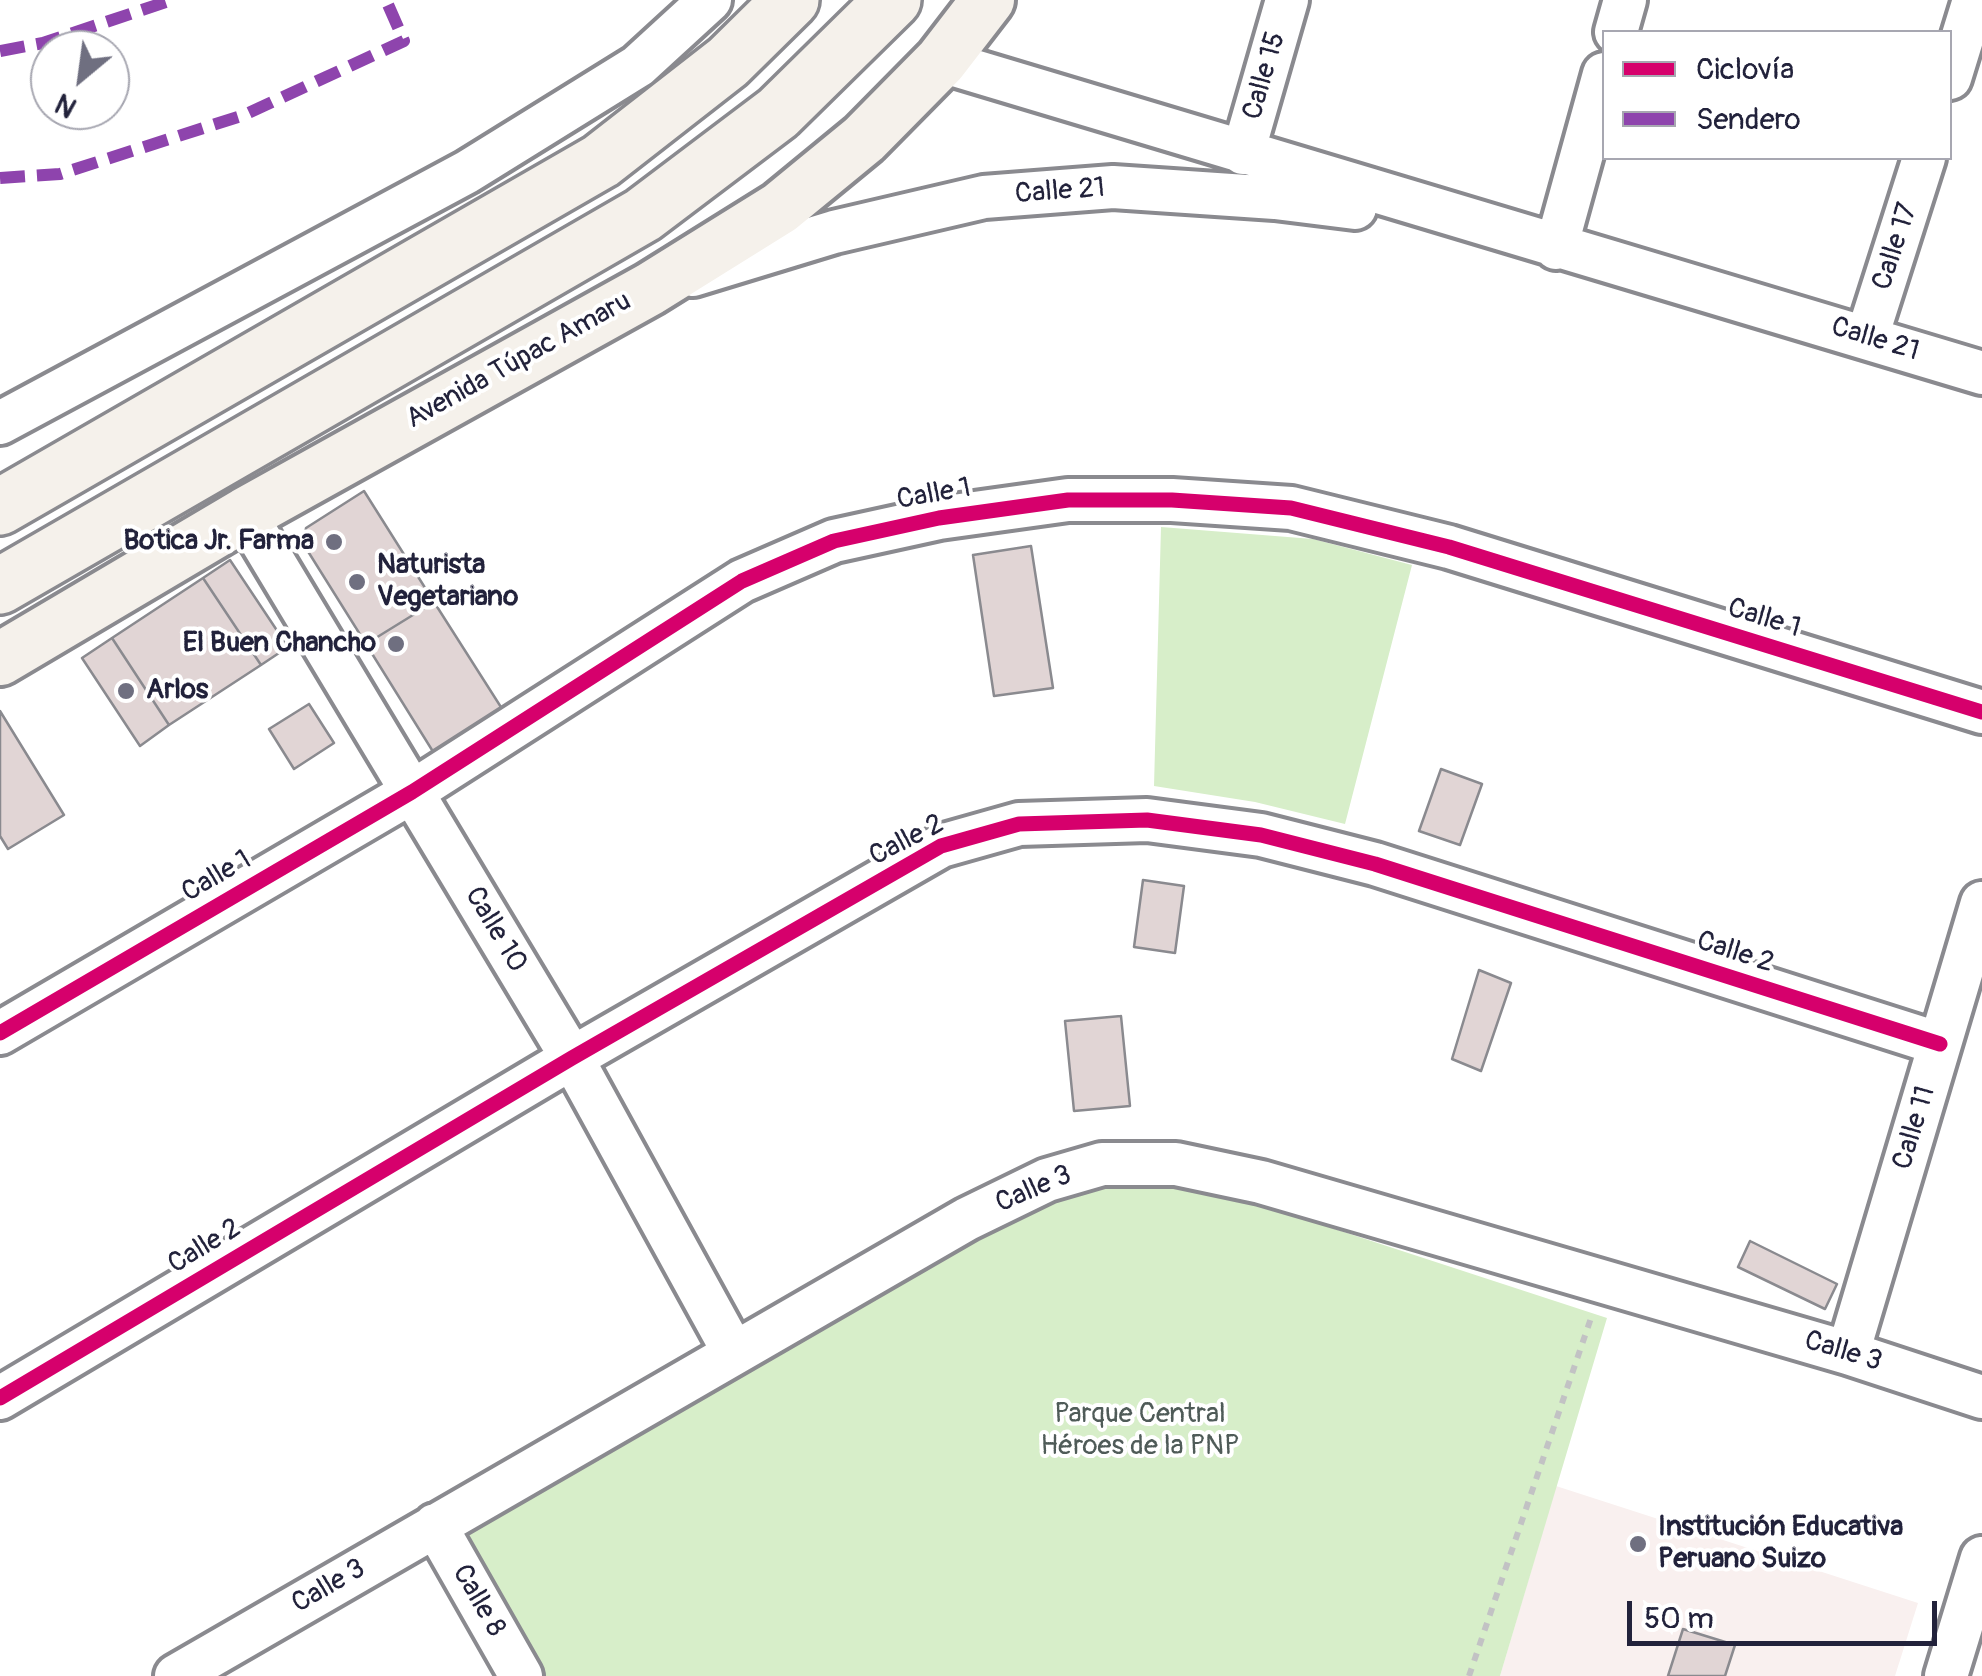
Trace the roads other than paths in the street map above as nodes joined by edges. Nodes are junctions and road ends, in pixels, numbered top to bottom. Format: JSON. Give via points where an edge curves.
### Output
{"nodes":[{"id":1,"x":710,"y":0,"type":"edge"},
{"id":2,"x":792,"y":0,"type":"edge"},
{"id":3,"x":893,"y":0,"type":"edge"},
{"id":4,"x":988,"y":0,"type":"edge"},
{"id":5,"x":1287,"y":0,"type":"edge"},
{"id":6,"x":1625,"y":0,"type":"edge"},
{"id":7,"x":1975,"y":14,"type":"edge"},
{"id":8,"x":1617,"y":30,"type":"edge"},
{"id":9,"x":941,"y":61,"type":"junction"},
{"id":10,"x":1952,"y":73,"type":"edge"},
{"id":11,"x":1602,"y":81,"type":"edge"},
{"id":12,"x":1243,"y":153,"type":"junction"},
{"id":13,"x":1923,"y":160,"type":"edge"},
{"id":14,"x":1480,"y":225,"type":"junction"},
{"id":15,"x":1556,"y":248,"type":"junction"},
{"id":16,"x":650,"y":289,"type":"junction"},
{"id":17,"x":1868,"y":336,"type":"junction"},
{"id":18,"x":1982,"y":373,"type":"edge"},
{"id":19,"x":0,"y":423,"type":"edge"},
{"id":20,"x":0,"y":507,"type":"edge"},
{"id":21,"x":244,"y":514,"type":"junction"},
{"id":22,"x":0,"y":586,"type":"edge"},
{"id":23,"x":0,"y":659,"type":"edge"},
{"id":24,"x":1982,"y":712,"type":"edge"},
{"id":25,"x":412,"y":792,"type":"junction"},
{"id":26,"x":1982,"y":903,"type":"edge"},
{"id":27,"x":0,"y":1033,"type":"edge"},
{"id":28,"x":1940,"y":1044,"type":"junction"},
{"id":29,"x":572,"y":1058,"type":"junction"},
{"id":30,"x":734,"y":1353,"type":"junction"},
{"id":31,"x":1848,"y":1353,"type":"junction"},
{"id":32,"x":1982,"y":1396,"type":"edge"},
{"id":33,"x":0,"y":1398,"type":"edge"},
{"id":34,"x":435,"y":1525,"type":"junction"},
{"id":35,"x":1982,"y":1558,"type":"edge"},
{"id":36,"x":176,"y":1676,"type":"edge"},
{"id":37,"x":521,"y":1676,"type":"edge"},
{"id":38,"x":1946,"y":1676,"type":"edge"}],
"edges":[{"from":1,"to":19,"type":"street","via":[[638,66],[467,172]]},
{"from":2,"to":20,"type":"highway","via":[[728,62],[601,161]]},
{"from":3,"to":22,"type":"highway","via":[[778,113],[643,216]]},
{"from":4,"to":9,"type":"main road","name":"Avenida Túpac Amaru"},
{"from":5,"to":12,"type":"street","name":"Calle 15"},
{"from":6,"to":8,"type":"street"},
{"from":7,"to":10,"type":"street"},
{"from":9,"to":12,"type":"street","name":"Calle 21"},
{"from":9,"to":16,"type":"main road","name":"Avenida Túpac Amaru","via":[[864,139],[780,208]]},
{"from":11,"to":15,"type":"street"},
{"from":12,"to":14,"type":"street","name":"Calle 21"},
{"from":13,"to":17,"type":"street","name":"Calle 17"},
{"from":14,"to":15,"type":"street","name":"Calle 21"},
{"from":14,"to":16,"type":"street","name":"Calle 21","via":[[1274,198],[1131,188],[984,196],[834,232]]},
{"from":15,"to":17,"type":"street","name":"Calle 21"},
{"from":16,"to":21,"type":"main road","name":"Avenida Túpac Amaru"},
{"from":17,"to":18,"type":"street","name":"Calle 21"},
{"from":21,"to":23,"type":"main road","name":"Avenida Túpac Amaru"},
{"from":21,"to":25,"type":"street","name":"Calle 10"},
{"from":24,"to":25,"type":"street","name":"Calle 1","via":[[1449,548],[1290,508],[1068,500],[834,541],[742,580]]},
{"from":25,"to":27,"type":"street","name":"Calle 1"},
{"from":25,"to":29,"type":"street","name":"Calle 10"},
{"from":26,"to":28,"type":"street","name":"Calle 11"},
{"from":28,"to":29,"type":"street","name":"Calle 2","via":[[1375,864],[1261,834],[1146,820],[1019,824],[941,846]]},
{"from":28,"to":31,"type":"street","name":"Calle 11"},
{"from":29,"to":30,"type":"street","name":"Calle 10"},
{"from":29,"to":33,"type":"street","name":"Calle 2"},
{"from":30,"to":31,"type":"street","name":"Calle 3","via":[[1048,1180],[1102,1164],[1176,1164],[1262,1182]]},
{"from":30,"to":34,"type":"street","name":"Calle 3"},
{"from":31,"to":32,"type":"street","name":"Calle 3"},
{"from":34,"to":36,"type":"street","name":"Calle 3"},
{"from":34,"to":37,"type":"street","name":"Calle 8"},
{"from":35,"to":38,"type":"street"}]}
